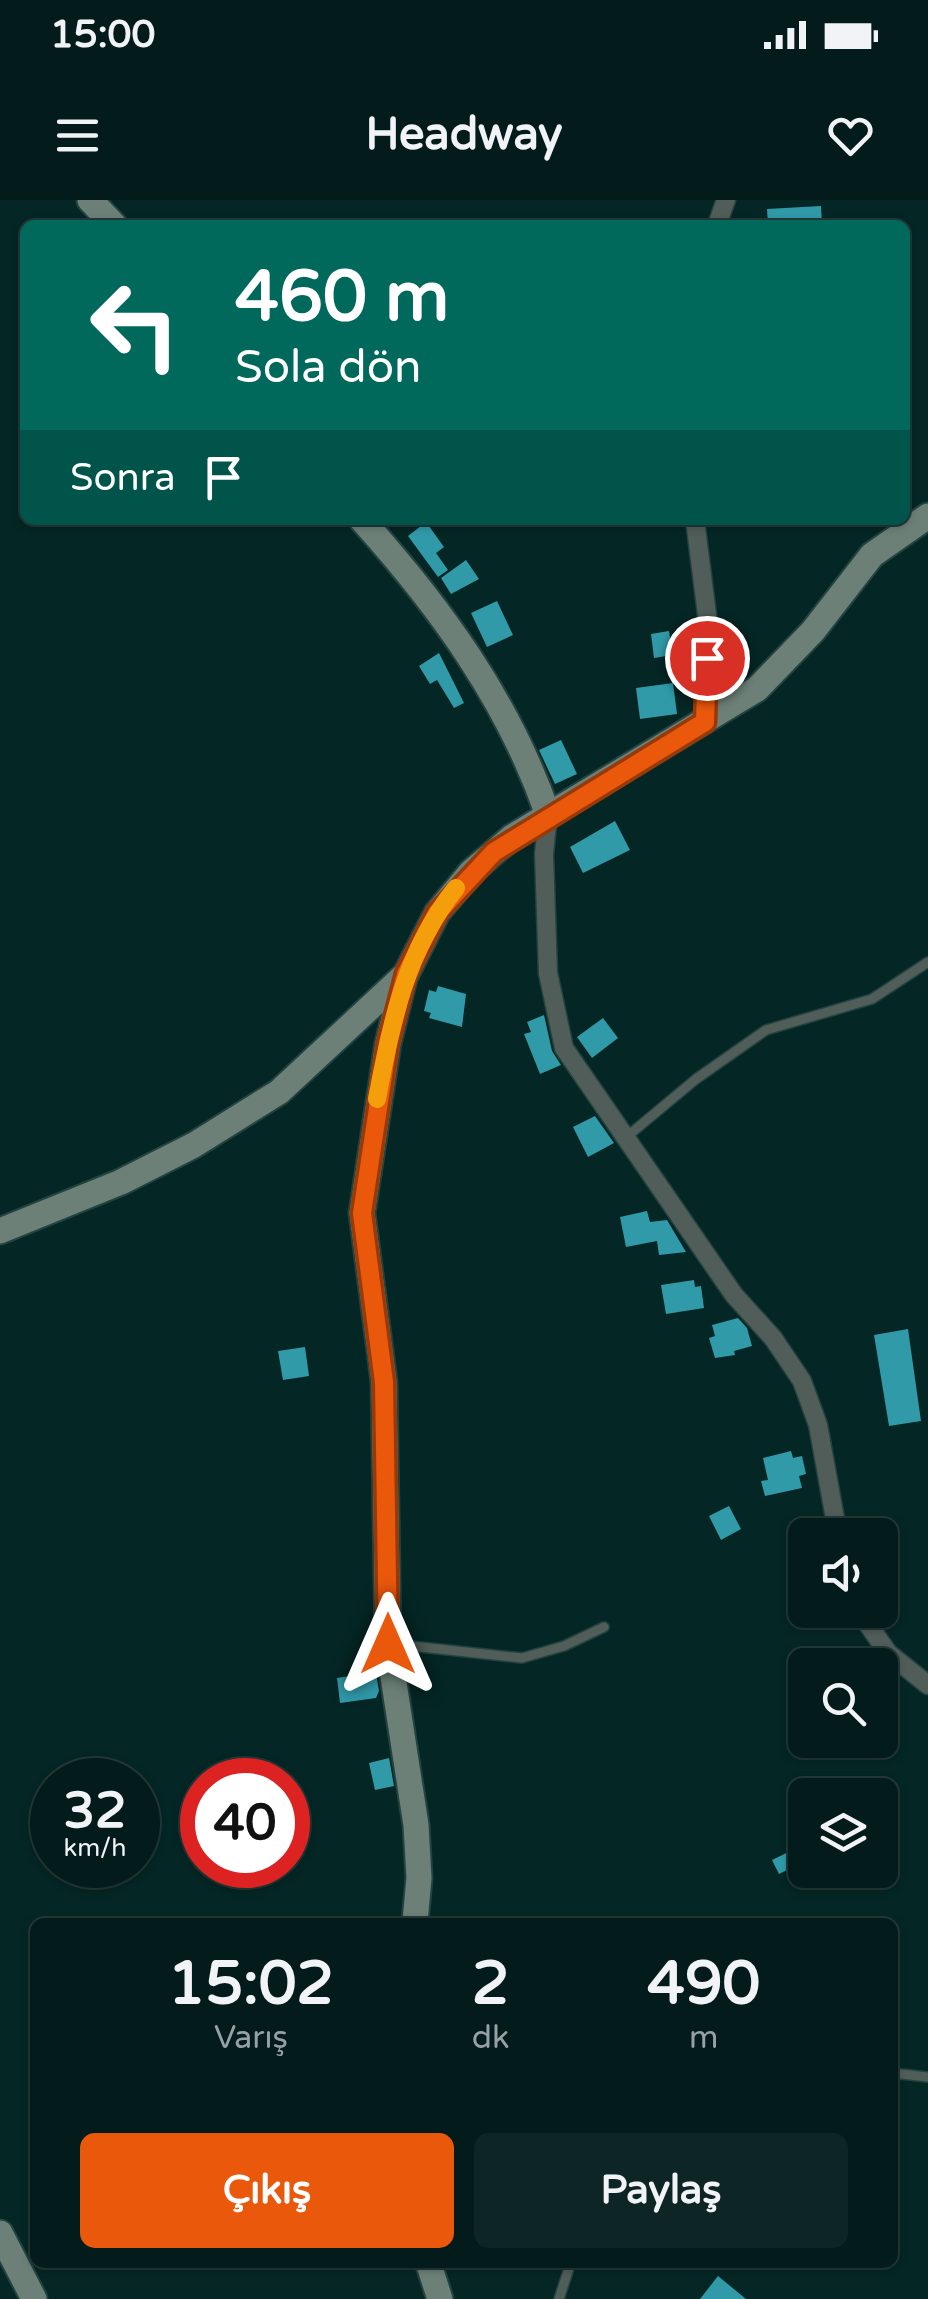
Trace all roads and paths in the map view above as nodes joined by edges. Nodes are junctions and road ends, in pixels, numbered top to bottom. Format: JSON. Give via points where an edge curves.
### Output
{"nodes":[{"id":1,"x":90,"y":200,"type":"edge"},
{"id":2,"x":109,"y":220,"type":"edge"},
{"id":3,"x":928,"y":516,"type":"edge"},
{"id":4,"x":366,"y":525,"type":"edge"},
{"id":5,"x":697,"y":525,"type":"edge"},
{"id":6,"x":705,"y":722,"type":"junction"},
{"id":7,"x":548,"y":815,"type":"junction"},
{"id":8,"x":928,"y":962,"type":"edge"},
{"id":9,"x":406,"y":974,"type":"junction"},
{"id":10,"x":624,"y":1139,"type":"junction"},
{"id":11,"x":0,"y":1230,"type":"edge"},
{"id":12,"x":835,"y":1518,"type":"edge"},
{"id":13,"x":604,"y":1627,"type":"dead end"},
{"id":14,"x":871,"y":1628,"type":"edge"},
{"id":15,"x":388,"y":1644,"type":"junction"},
{"id":16,"x":928,"y":1686,"type":"edge"},
{"id":17,"x":415,"y":1918,"type":"edge"},
{"id":18,"x":898,"y":2074,"type":"edge"},
{"id":19,"x":928,"y":2077,"type":"edge"},
{"id":20,"x":0,"y":2232,"type":"edge"},
{"id":21,"x":430,"y":2268,"type":"edge"},
{"id":22,"x":569,"y":2268,"type":"edge"},
{"id":23,"x":34,"y":2299,"type":"edge"},
{"id":24,"x":440,"y":2299,"type":"edge"},
{"id":25,"x":560,"y":2299,"type":"edge"}],
"edges":[{"from":1,"to":2,"type":"street"},
{"from":3,"to":6,"type":"street","via":[[872,555],[777,672]]},
{"from":4,"to":7,"type":"street","via":[[466,650],[529,763]]},
{"from":5,"to":6,"type":"street","via":[[707,614]]},
{"from":6,"to":7,"type":"street"},
{"from":7,"to":9,"type":"street","via":[[494,852],[454,891]]},
{"from":7,"to":10,"type":"street","via":[[548,973],[557,1031]]},
{"from":8,"to":10,"type":"lane","via":[[872,999],[766,1030]]},
{"from":9,"to":11,"type":"street","via":[[248,1113],[120,1182]]},
{"from":9,"to":15,"type":"street","via":[[388,1043],[362,1213],[384,1382]]},
{"from":10,"to":12,"type":"street","via":[[802,1381],[818,1425]]},
{"from":13,"to":15,"type":"lane","via":[[522,1658]]},
{"from":14,"to":16,"type":"street","via":[[888,1653]]},
{"from":15,"to":17,"type":"street","via":[[416,1825]]},
{"from":18,"to":19,"type":"lane"},
{"from":20,"to":23,"type":"street"},
{"from":21,"to":24,"type":"street"},
{"from":22,"to":25,"type":"lane"}]}
